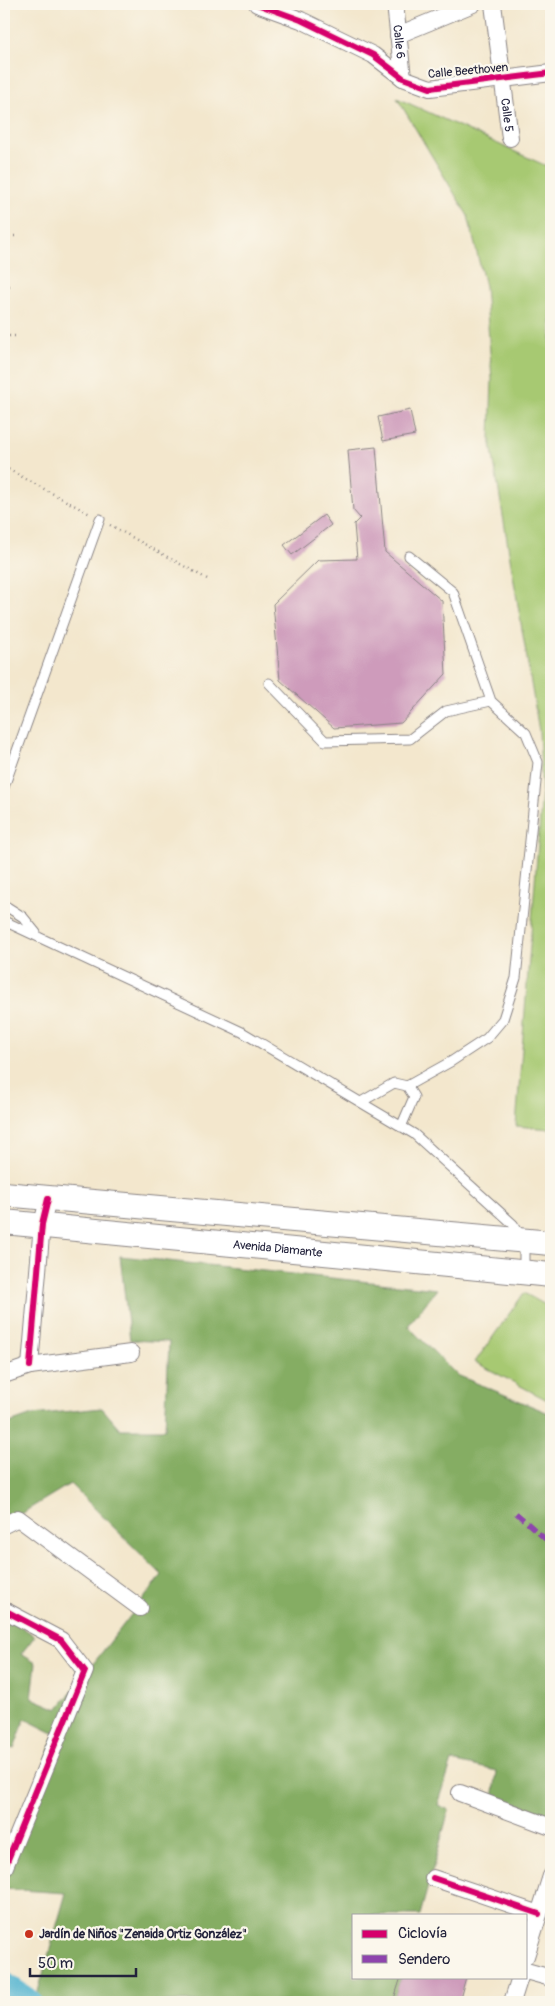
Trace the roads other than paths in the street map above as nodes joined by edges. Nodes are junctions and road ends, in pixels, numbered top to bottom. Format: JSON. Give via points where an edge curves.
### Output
{"nodes":[{"id":1,"x":257,"y":4,"type":"edge"},
{"id":2,"x":299,"y":4,"type":"edge"},
{"id":3,"x":395,"y":4,"type":"edge"},
{"id":4,"x":473,"y":4,"type":"edge"},
{"id":5,"x":493,"y":4,"type":"edge"},
{"id":6,"x":301,"y":20,"type":"junction"},
{"id":7,"x":398,"y":35,"type":"junction"},
{"id":8,"x":551,"y":73,"type":"edge"},
{"id":9,"x":403,"y":78,"type":"junction"},
{"id":10,"x":501,"y":80,"type":"junction"},
{"id":11,"x":510,"y":138,"type":"dead end"},
{"id":12,"x":100,"y":519,"type":"dead end"},
{"id":13,"x":409,"y":556,"type":"dead end"},
{"id":14,"x":270,"y":683,"type":"dead end"},
{"id":15,"x":491,"y":701,"type":"junction"},
{"id":16,"x":4,"y":787,"type":"edge"},
{"id":17,"x":4,"y":905,"type":"edge"},
{"id":18,"x":4,"y":921,"type":"edge"},
{"id":19,"x":37,"y":936,"type":"junction"},
{"id":20,"x":407,"y":1086,"type":"junction"},
{"id":21,"x":361,"y":1102,"type":"junction"},
{"id":22,"x":401,"y":1126,"type":"junction"},
{"id":23,"x":4,"y":1194,"type":"edge"},
{"id":24,"x":48,"y":1199,"type":"junction"},
{"id":25,"x":4,"y":1222,"type":"edge"},
{"id":26,"x":42,"y":1224,"type":"junction"},
{"id":27,"x":524,"y":1241,"type":"junction"},
{"id":28,"x":551,"y":1243,"type":"edge"},
{"id":29,"x":524,"y":1272,"type":"junction"},
{"id":30,"x":551,"y":1275,"type":"edge"},
{"id":31,"x":131,"y":1353,"type":"dead end"},
{"id":32,"x":30,"y":1366,"type":"junction"},
{"id":33,"x":4,"y":1375,"type":"edge"},
{"id":34,"x":4,"y":1525,"type":"edge"},
{"id":35,"x":140,"y":1608,"type":"dead end"},
{"id":36,"x":4,"y":1610,"type":"edge"},
{"id":37,"x":460,"y":1793,"type":"dead end"},
{"id":38,"x":551,"y":1827,"type":"edge"},
{"id":39,"x":4,"y":1869,"type":"edge"},
{"id":40,"x":551,"y":1876,"type":"edge"},
{"id":41,"x":433,"y":1878,"type":"dead end"},
{"id":42,"x":539,"y":1914,"type":"junction"},
{"id":43,"x":528,"y":1950,"type":"edge"},
{"id":44,"x":528,"y":1972,"type":"edge"},
{"id":45,"x":520,"y":1978,"type":"edge"},
{"id":46,"x":551,"y":1978,"type":"edge"},
{"id":47,"x":512,"y":2002,"type":"edge"}],
"edges":[{"from":1,"to":6,"type":"street","name":"Calle Beethoven"},
{"from":2,"to":6,"type":"street"},
{"from":3,"to":7,"type":"street","name":"Calle 6"},
{"from":4,"to":7,"type":"street"},
{"from":5,"to":10,"type":"street","name":"Calle 5"},
{"from":6,"to":9,"type":"street","name":"Calle Beethoven","via":[[373,55]]},
{"from":7,"to":9,"type":"street","name":"Calle 6"},
{"from":8,"to":10,"type":"street","name":"Calle Beethoven"},
{"from":9,"to":10,"type":"street","name":"Calle Beethoven","via":[[430,88]]},
{"from":10,"to":11,"type":"street","name":"Calle 5"},
{"from":12,"to":16,"type":"lane"},
{"from":13,"to":15,"type":"lane","via":[[453,592]]},
{"from":14,"to":15,"type":"lane","via":[[325,741],[410,739],[446,711]]},
{"from":15,"to":20,"type":"lane","via":[[526,733],[538,762],[516,978],[503,1019],[487,1038]]},
{"from":17,"to":19,"type":"lane","via":[[23,917]]},
{"from":18,"to":19,"type":"lane"},
{"from":19,"to":21,"type":"lane","via":[[242,1032]]},
{"from":20,"to":21,"type":"lane","via":[[394,1083]]},
{"from":20,"to":22,"type":"lane","via":[[414,1097]]},
{"from":21,"to":22,"type":"lane"},
{"from":22,"to":27,"type":"lane","via":[[414,1134],[513,1224]]},
{"from":23,"to":24,"type":"main road"},
{"from":24,"to":26,"type":"street"},
{"from":24,"to":27,"type":"main road"},
{"from":25,"to":26,"type":"main road","name":"Avenida Diamante"},
{"from":26,"to":29,"type":"main road","name":"Avenida Diamante"},
{"from":26,"to":32,"type":"street"},
{"from":27,"to":28,"type":"main road"},
{"from":27,"to":29,"type":"lane"},
{"from":29,"to":30,"type":"main road","name":"Avenida Diamante"},
{"from":31,"to":32,"type":"street"},
{"from":32,"to":33,"type":"street"},
{"from":34,"to":35,"type":"street","via":[[18,1518]]},
{"from":36,"to":39,"type":"street","via":[[61,1640],[85,1671]]},
{"from":37,"to":38,"type":"street"},
{"from":40,"to":42,"type":"street"},
{"from":41,"to":42,"type":"street"},
{"from":42,"to":43,"type":"street"},
{"from":44,"to":46,"type":"street"},
{"from":45,"to":47,"type":"street"}]}
